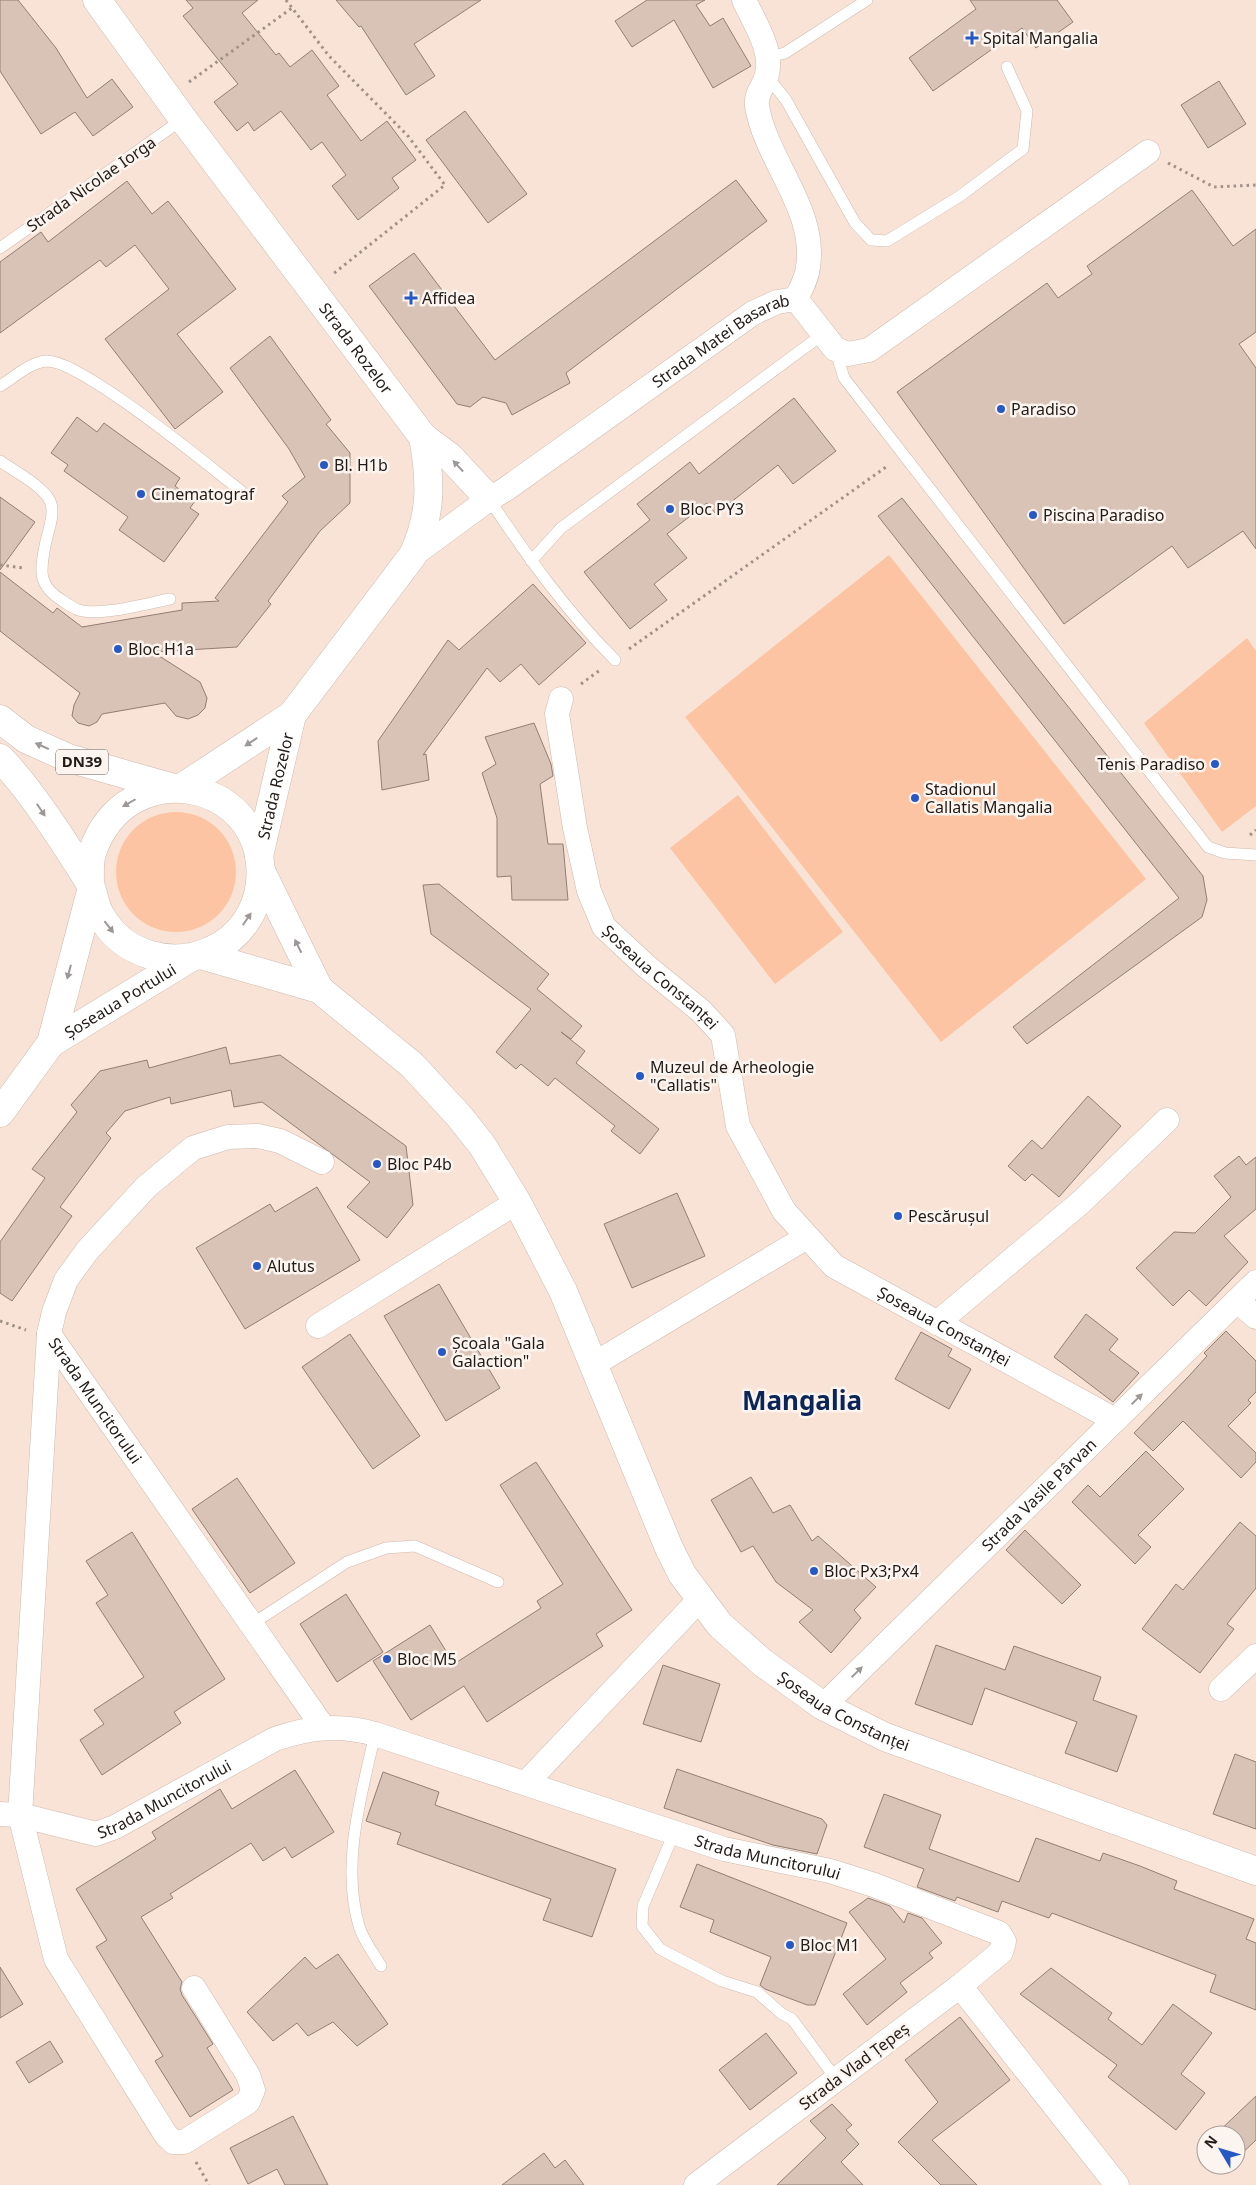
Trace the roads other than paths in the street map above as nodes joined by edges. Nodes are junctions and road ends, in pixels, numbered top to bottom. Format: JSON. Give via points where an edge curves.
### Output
{"nodes":[{"id":1,"x":97,"y":0,"type":"edge"},
{"id":2,"x":744,"y":0,"type":"edge"},
{"id":3,"x":867,"y":0,"type":"edge"},
{"id":4,"x":768,"y":67,"type":"junction"},
{"id":5,"x":1007,"y":68,"type":"dead end"},
{"id":6,"x":175,"y":109,"type":"junction"},
{"id":7,"x":1148,"y":152,"type":"road end"},
{"id":8,"x":0,"y":248,"type":"edge"},
{"id":9,"x":796,"y":299,"type":"junction"},
{"id":10,"x":829,"y":341,"type":"junction"},
{"id":11,"x":0,"y":386,"type":"edge"},
{"id":12,"x":423,"y":437,"type":"junction"},
{"id":13,"x":0,"y":461,"type":"edge"},
{"id":14,"x":240,"y":490,"type":"dead end"},
{"id":15,"x":489,"y":499,"type":"junction"},
{"id":16,"x":413,"y":555,"type":"junction"},
{"id":17,"x":531,"y":562,"type":"junction"},
{"id":18,"x":170,"y":599,"type":"dead end"},
{"id":19,"x":615,"y":660,"type":"road end"},
{"id":20,"x":561,"y":698,"type":"road end"},
{"id":21,"x":292,"y":715,"type":"junction"},
{"id":22,"x":0,"y":719,"type":"edge"},
{"id":23,"x":0,"y":758,"type":"edge"},
{"id":24,"x":176,"y":788,"type":"junction"},
{"id":25,"x":1256,"y":855,"type":"edge"},
{"id":26,"x":260,"y":863,"type":"junction"},
{"id":27,"x":90,"y":887,"type":"junction"},
{"id":28,"x":196,"y":957,"type":"junction"},
{"id":29,"x":320,"y":990,"type":"junction"},
{"id":30,"x":50,"y":1043,"type":"junction"},
{"id":31,"x":0,"y":1113,"type":"edge"},
{"id":32,"x":1168,"y":1120,"type":"dead end"},
{"id":33,"x":322,"y":1162,"type":"dead end"},
{"id":34,"x":517,"y":1202,"type":"junction"},
{"id":35,"x":807,"y":1237,"type":"junction"},
{"id":36,"x":1256,"y":1282,"type":"edge"},
{"id":37,"x":1237,"y":1301,"type":"junction"},
{"id":38,"x":1256,"y":1317,"type":"edge"},
{"id":39,"x":937,"y":1323,"type":"junction"},
{"id":40,"x":318,"y":1326,"type":"dead end"},
{"id":41,"x":49,"y":1334,"type":"junction"},
{"id":42,"x":594,"y":1364,"type":"junction"},
{"id":43,"x":1115,"y":1420,"type":"junction"},
{"id":44,"x":498,"y":1582,"type":"dead end"},
{"id":45,"x":699,"y":1600,"type":"junction"},
{"id":46,"x":252,"y":1624,"type":"junction"},
{"id":47,"x":1256,"y":1656,"type":"edge"},
{"id":48,"x":1221,"y":1690,"type":"dead end"},
{"id":49,"x":823,"y":1706,"type":"junction"},
{"id":50,"x":323,"y":1727,"type":"junction"},
{"id":51,"x":375,"y":1734,"type":"junction"},
{"id":52,"x":526,"y":1783,"type":"junction"},
{"id":53,"x":10,"y":1814,"type":"edge"},
{"id":54,"x":674,"y":1833,"type":"junction"},
{"id":55,"x":1256,"y":1871,"type":"edge"},
{"id":56,"x":1004,"y":1941,"type":"joint"},
{"id":57,"x":381,"y":1966,"type":"dead end"},
{"id":58,"x":960,"y":1986,"type":"junction"},
{"id":59,"x":194,"y":1988,"type":"dead end"},
{"id":60,"x":836,"y":2079,"type":"junction"},
{"id":61,"x":696,"y":2185,"type":"edge"},
{"id":62,"x":1118,"y":2185,"type":"edge"}],
"edges":[{"from":1,"to":6,"type":"main road","name":"Strada Rozelor"},
{"from":2,"to":4,"type":"street"},
{"from":3,"to":4,"type":"lane"},
{"from":4,"to":5,"type":"lane","via":[[855,222],[871,240],[887,241],[960,196],[1023,149],[1027,110]]},
{"from":4,"to":9,"type":"street","via":[[757,105],[800,211],[808,240],[808,267]]},
{"from":6,"to":8,"type":"lane","name":"Strada Nicolae Iorga"},
{"from":6,"to":12,"type":"main road","name":"Strada Rozelor"},
{"from":7,"to":10,"type":"street","via":[[869,350],[848,354]]},
{"from":9,"to":10,"type":"street","name":"Strada Matei Basarab"},
{"from":9,"to":15,"type":"street","name":"Strada Matei Basarab","via":[[777,302],[753,313]]},
{"from":10,"to":17,"type":"lane","via":[[561,528]]},
{"from":10,"to":25,"type":"lane","via":[[844,378],[1208,847],[1225,853]]},
{"from":11,"to":14,"type":"lane","via":[[29,367],[45,361],[58,363],[120,399]]},
{"from":15,"to":12,"type":"main road","one_way":true,"via":[[450,457]]},
{"from":12,"to":16,"type":"main road","name":"Strada Rozelor","via":[[430,486],[422,534]]},
{"from":13,"to":18,"type":"lane","via":[[42,490],[51,502],[52,515],[40,569],[48,591],[77,610],[94,612]]},
{"from":15,"to":16,"type":"street","name":"Strada Matei Basarab"},
{"from":15,"to":17,"type":"lane"},
{"from":16,"to":21,"type":"main road","name":"Strada Rozelor"},
{"from":17,"to":19,"type":"lane","via":[[588,633]]},
{"from":20,"to":35,"type":"street","name":"Șoseaua Constanței","via":[[557,714],[575,828],[590,891],[604,927],[724,1035],[738,1126],[784,1211]]},
{"from":21,"to":24,"type":"main road","name":"Strada Rozelor","one_way":true},
{"from":21,"to":26,"type":"main road","name":"Strada Rozelor"},
{"from":24,"to":22,"type":"main road","number":"DN39","one_way":true,"via":[[68,758],[26,739]]},
{"from":23,"to":27,"type":"main road","one_way":true,"via":[[36,803]]},
{"from":24,"to":26,"type":"main road","via":[[208,794],[232,808],[249,830]]},
{"from":24,"to":27,"type":"main road","one_way":true,"via":[[144,794],[120,808],[102,829],[91,855]]},
{"from":28,"to":26,"type":"main road","one_way":true,"via":[[221,946],[247,920],[259,893]]},
{"from":29,"to":26,"type":"main road","name":"Șoseaua Constanței","one_way":true},
{"from":27,"to":28,"type":"main road","one_way":true,"via":[[100,916],[116,936],[139,952],[164,959]]},
{"from":27,"to":30,"type":"main road","name":"Șoseaua Portului","one_way":true},
{"from":28,"to":29,"type":"main road","name":"Șoseaua Constanței"},
{"from":28,"to":30,"type":"main road","name":"Șoseaua Portului"},
{"from":29,"to":34,"type":"main road","name":"Șoseaua Constanței","via":[[412,1065],[459,1116],[500,1172]]},
{"from":30,"to":31,"type":"main road","name":"Șoseaua Portului"},
{"from":32,"to":39,"type":"street","via":[[1080,1202]]},
{"from":33,"to":41,"type":"street","name":"Strada Muncitorului","via":[[280,1141],[258,1136],[228,1137],[193,1148],[146,1186],[87,1251],[66,1280]]},
{"from":34,"to":40,"type":"street"},
{"from":34,"to":42,"type":"main road","name":"Șoseaua Constanței","via":[[563,1291]]},
{"from":35,"to":39,"type":"street","name":"Șoseaua Constanței","via":[[834,1266]]},
{"from":35,"to":42,"type":"street"},
{"from":36,"to":37,"type":"street","name":"Strada Vasile Pârvan"},
{"from":37,"to":38,"type":"street"},
{"from":43,"to":37,"type":"street","name":"Strada Vasile Pârvan","one_way":true},
{"from":39,"to":43,"type":"street","name":"Șoseaua Constanței"},
{"from":41,"to":46,"type":"street","name":"Strada Muncitorului"},
{"from":41,"to":53,"type":"street"},
{"from":42,"to":45,"type":"main road","name":"Șoseaua Constanței","via":[[669,1548]]},
{"from":49,"to":43,"type":"street","name":"Strada Vasile Pârvan","one_way":true},
{"from":44,"to":46,"type":"lane","via":[[415,1546],[386,1548],[347,1562]]},
{"from":45,"to":49,"type":"main road","name":"Șoseaua Constanței","via":[[720,1625],[763,1663]]},
{"from":45,"to":52,"type":"street"},
{"from":46,"to":50,"type":"street","name":"Strada Muncitorului"},
{"from":47,"to":48,"type":"street"},
{"from":49,"to":55,"type":"main road","name":"Șoseaua Constanței","via":[[885,1737]]},
{"from":50,"to":51,"type":"street","name":"Strada Muncitorului","via":[[359,1729]]},
{"from":50,"to":53,"type":"street","name":"Strada Muncitorului","via":[[275,1738],[115,1827],[96,1834]]},
{"from":51,"to":52,"type":"street","name":"Strada Muncitorului"},
{"from":51,"to":57,"type":"lane","via":[[354,1834],[352,1888],[359,1928]]},
{"from":52,"to":54,"type":"street","name":"Strada Muncitorului"},
{"from":53,"to":59,"type":"street","via":[[56,1959],[173,2142],[184,2142],[248,2102],[253,2090],[248,2075]]},
{"from":54,"to":56,"type":"street","name":"Strada Muncitorului","via":[[724,1849],[830,1871],[874,1885],[999,1932]]},
{"from":54,"to":60,"type":"lane","via":[[643,1906],[642,1926],[660,1949],[722,1981],[757,1992],[792,2019]]},
{"from":56,"to":58,"type":"street","name":"Strada Vlad Țepeș","via":[[1002,1952]]},
{"from":58,"to":60,"type":"street","name":"Strada Vlad Țepeș"},
{"from":58,"to":62,"type":"street"},
{"from":60,"to":61,"type":"street","name":"Strada Vlad Țepeș"}]}
